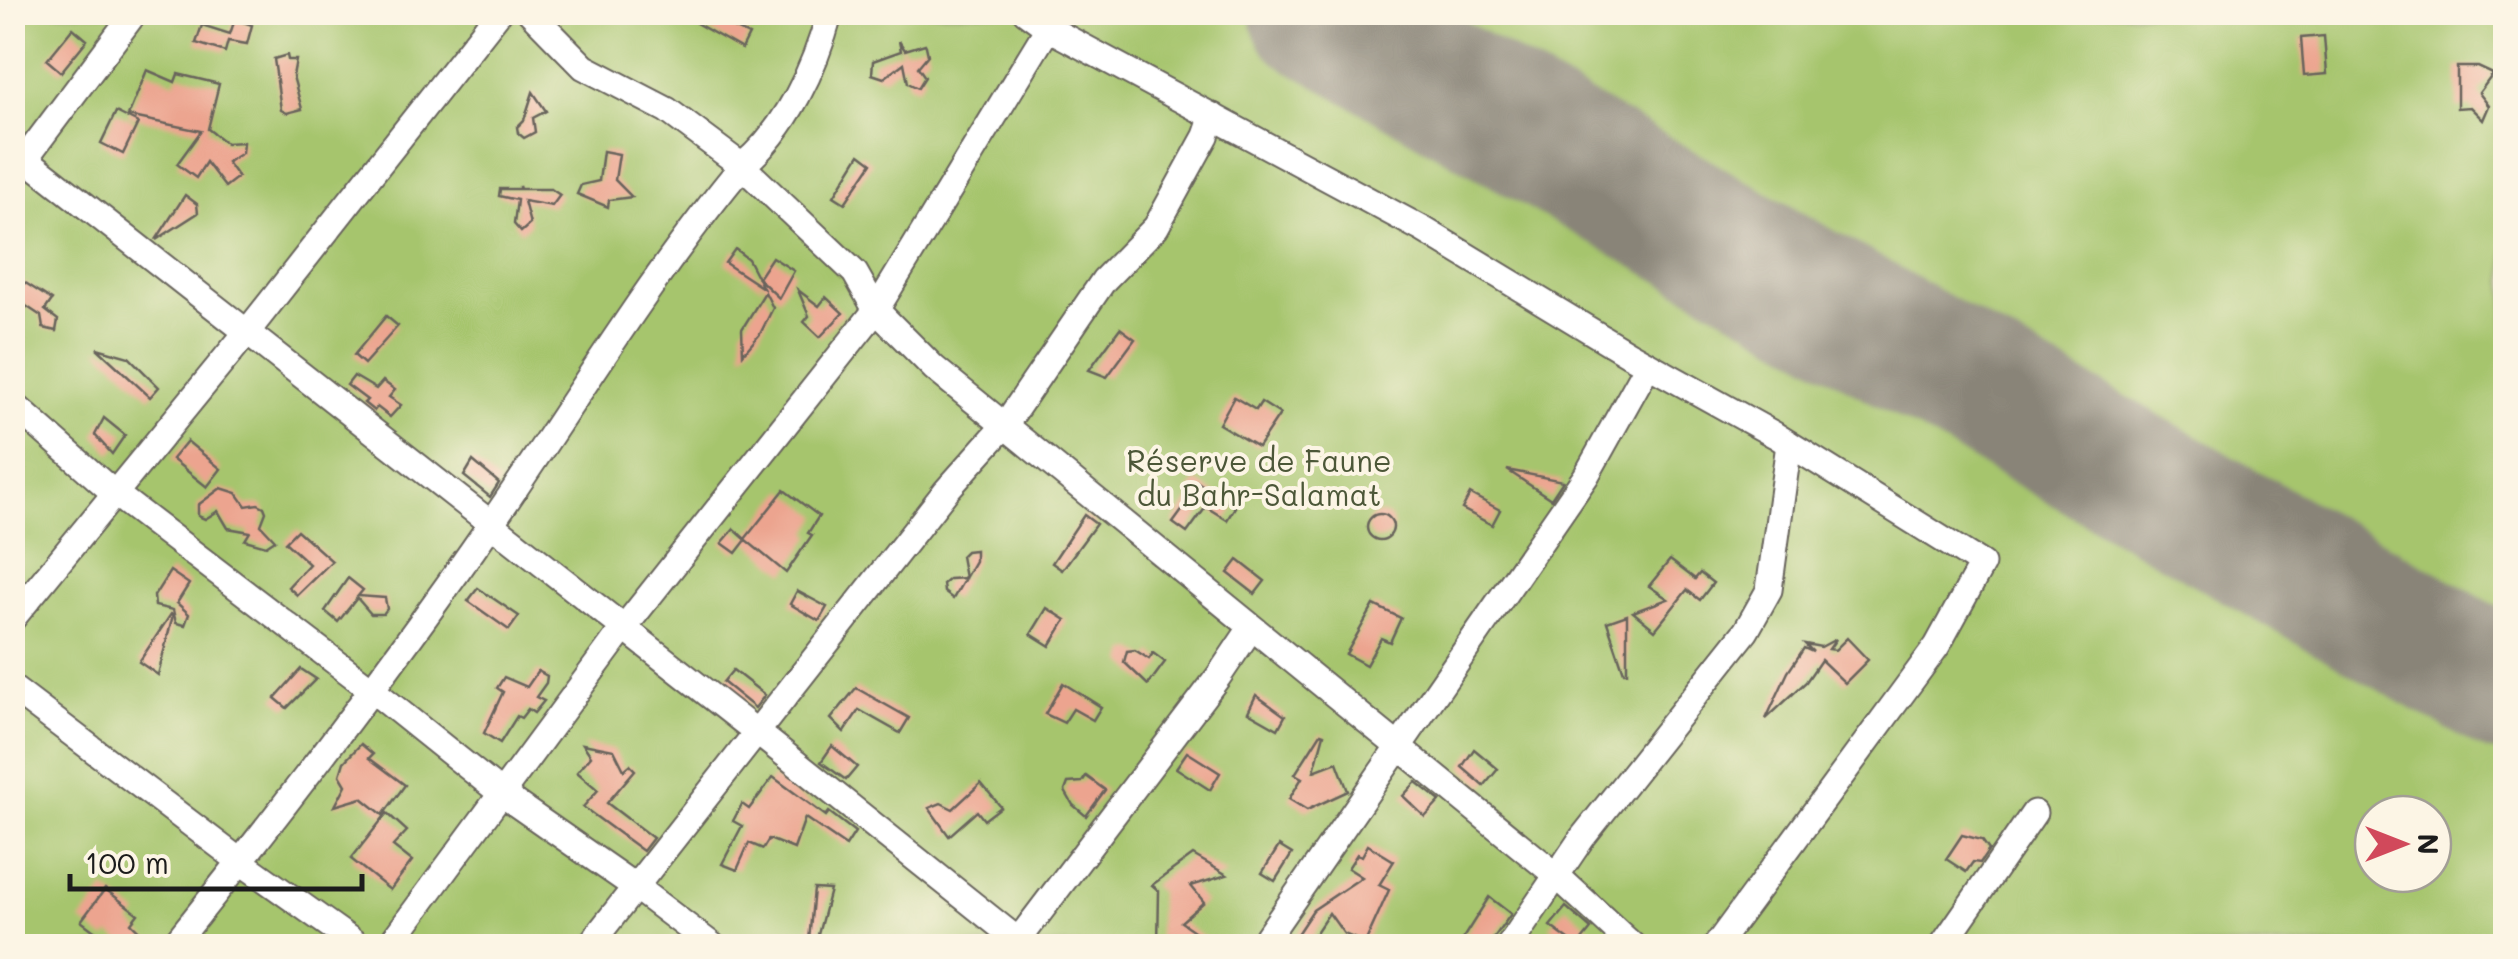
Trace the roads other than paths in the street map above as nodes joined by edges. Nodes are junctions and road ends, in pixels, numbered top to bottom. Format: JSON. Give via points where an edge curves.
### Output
{"nodes":[{"id":1,"x":135,"y":12,"type":"edge"},
{"id":2,"x":499,"y":12,"type":"edge"},
{"id":3,"x":530,"y":12,"type":"edge"},
{"id":4,"x":830,"y":12,"type":"edge"},
{"id":5,"x":1026,"y":12,"type":"edge"},
{"id":6,"x":1048,"y":28,"type":"junction"},
{"id":7,"x":1212,"y":116,"type":"junction"},
{"id":8,"x":17,"y":161,"type":"edge"},
{"id":9,"x":742,"y":166,"type":"junction"},
{"id":10,"x":876,"y":310,"type":"junction"},
{"id":11,"x":247,"y":332,"type":"junction"},
{"id":12,"x":1648,"y":364,"type":"junction"},
{"id":13,"x":12,"y":403,"type":"edge"},
{"id":14,"x":1005,"y":424,"type":"junction"},
{"id":15,"x":1790,"y":444,"type":"junction"},
{"id":16,"x":114,"y":493,"type":"junction"},
{"id":17,"x":491,"y":524,"type":"junction"},
{"id":18,"x":12,"y":619,"type":"edge"},
{"id":19,"x":1251,"y":628,"type":"junction"},
{"id":20,"x":624,"y":629,"type":"junction"},
{"id":21,"x":12,"y":688,"type":"edge"},
{"id":22,"x":371,"y":689,"type":"junction"},
{"id":23,"x":756,"y":732,"type":"junction"},
{"id":24,"x":1401,"y":747,"type":"junction"},
{"id":25,"x":502,"y":794,"type":"junction"},
{"id":26,"x":2034,"y":813,"type":"dead end"},
{"id":27,"x":241,"y":862,"type":"junction"},
{"id":28,"x":1556,"y":875,"type":"junction"},
{"id":29,"x":634,"y":886,"type":"junction"},
{"id":30,"x":1019,"y":945,"type":"edge"},
{"id":31,"x":173,"y":946,"type":"edge"},
{"id":32,"x":359,"y":946,"type":"edge"},
{"id":33,"x":389,"y":946,"type":"edge"},
{"id":34,"x":589,"y":946,"type":"edge"},
{"id":35,"x":713,"y":946,"type":"edge"},
{"id":36,"x":1261,"y":946,"type":"edge"},
{"id":37,"x":1509,"y":946,"type":"edge"},
{"id":38,"x":1633,"y":946,"type":"edge"},
{"id":39,"x":1716,"y":946,"type":"edge"},
{"id":40,"x":1942,"y":946,"type":"edge"}],
"edges":[{"from":1,"to":8,"type":"street"},
{"from":2,"to":11,"type":"street"},
{"from":3,"to":9,"type":"street","via":[[584,67],[667,110]]},
{"from":4,"to":9,"type":"street","via":[[822,43],[776,132]]},
{"from":5,"to":6,"type":"street"},
{"from":6,"to":7,"type":"street"},
{"from":6,"to":10,"type":"street"},
{"from":7,"to":12,"type":"street","via":[[1424,230]]},
{"from":7,"to":14,"type":"street","via":[[1156,227],[1104,280]]},
{"from":8,"to":11,"type":"street"},
{"from":9,"to":10,"type":"street","via":[[855,274]]},
{"from":9,"to":17,"type":"street"},
{"from":10,"to":14,"type":"street","via":[[934,368]]},
{"from":10,"to":20,"type":"street"},
{"from":11,"to":16,"type":"street"},
{"from":11,"to":17,"type":"street"},
{"from":12,"to":15,"type":"street"},
{"from":12,"to":24,"type":"street","via":[[1586,476]]},
{"from":13,"to":16,"type":"street"},
{"from":14,"to":19,"type":"street"},
{"from":14,"to":23,"type":"street"},
{"from":15,"to":28,"type":"street","via":[[1768,590],[1746,631]]},
{"from":15,"to":39,"type":"street","via":[[1982,564],[1937,646]]},
{"from":16,"to":18,"type":"street"},
{"from":16,"to":22,"type":"street"},
{"from":17,"to":20,"type":"street"},
{"from":17,"to":22,"type":"street"},
{"from":19,"to":24,"type":"street"},
{"from":19,"to":30,"type":"street"},
{"from":20,"to":23,"type":"street"},
{"from":20,"to":25,"type":"street"},
{"from":21,"to":27,"type":"street"},
{"from":22,"to":25,"type":"street"},
{"from":22,"to":27,"type":"street"},
{"from":23,"to":29,"type":"street"},
{"from":23,"to":30,"type":"street"},
{"from":24,"to":28,"type":"street"},
{"from":24,"to":36,"type":"street"},
{"from":25,"to":29,"type":"street"},
{"from":25,"to":33,"type":"street"},
{"from":26,"to":40,"type":"street"},
{"from":27,"to":31,"type":"street"},
{"from":27,"to":32,"type":"street"},
{"from":28,"to":37,"type":"street"},
{"from":28,"to":38,"type":"street"},
{"from":29,"to":34,"type":"street"},
{"from":29,"to":35,"type":"street"}]}
